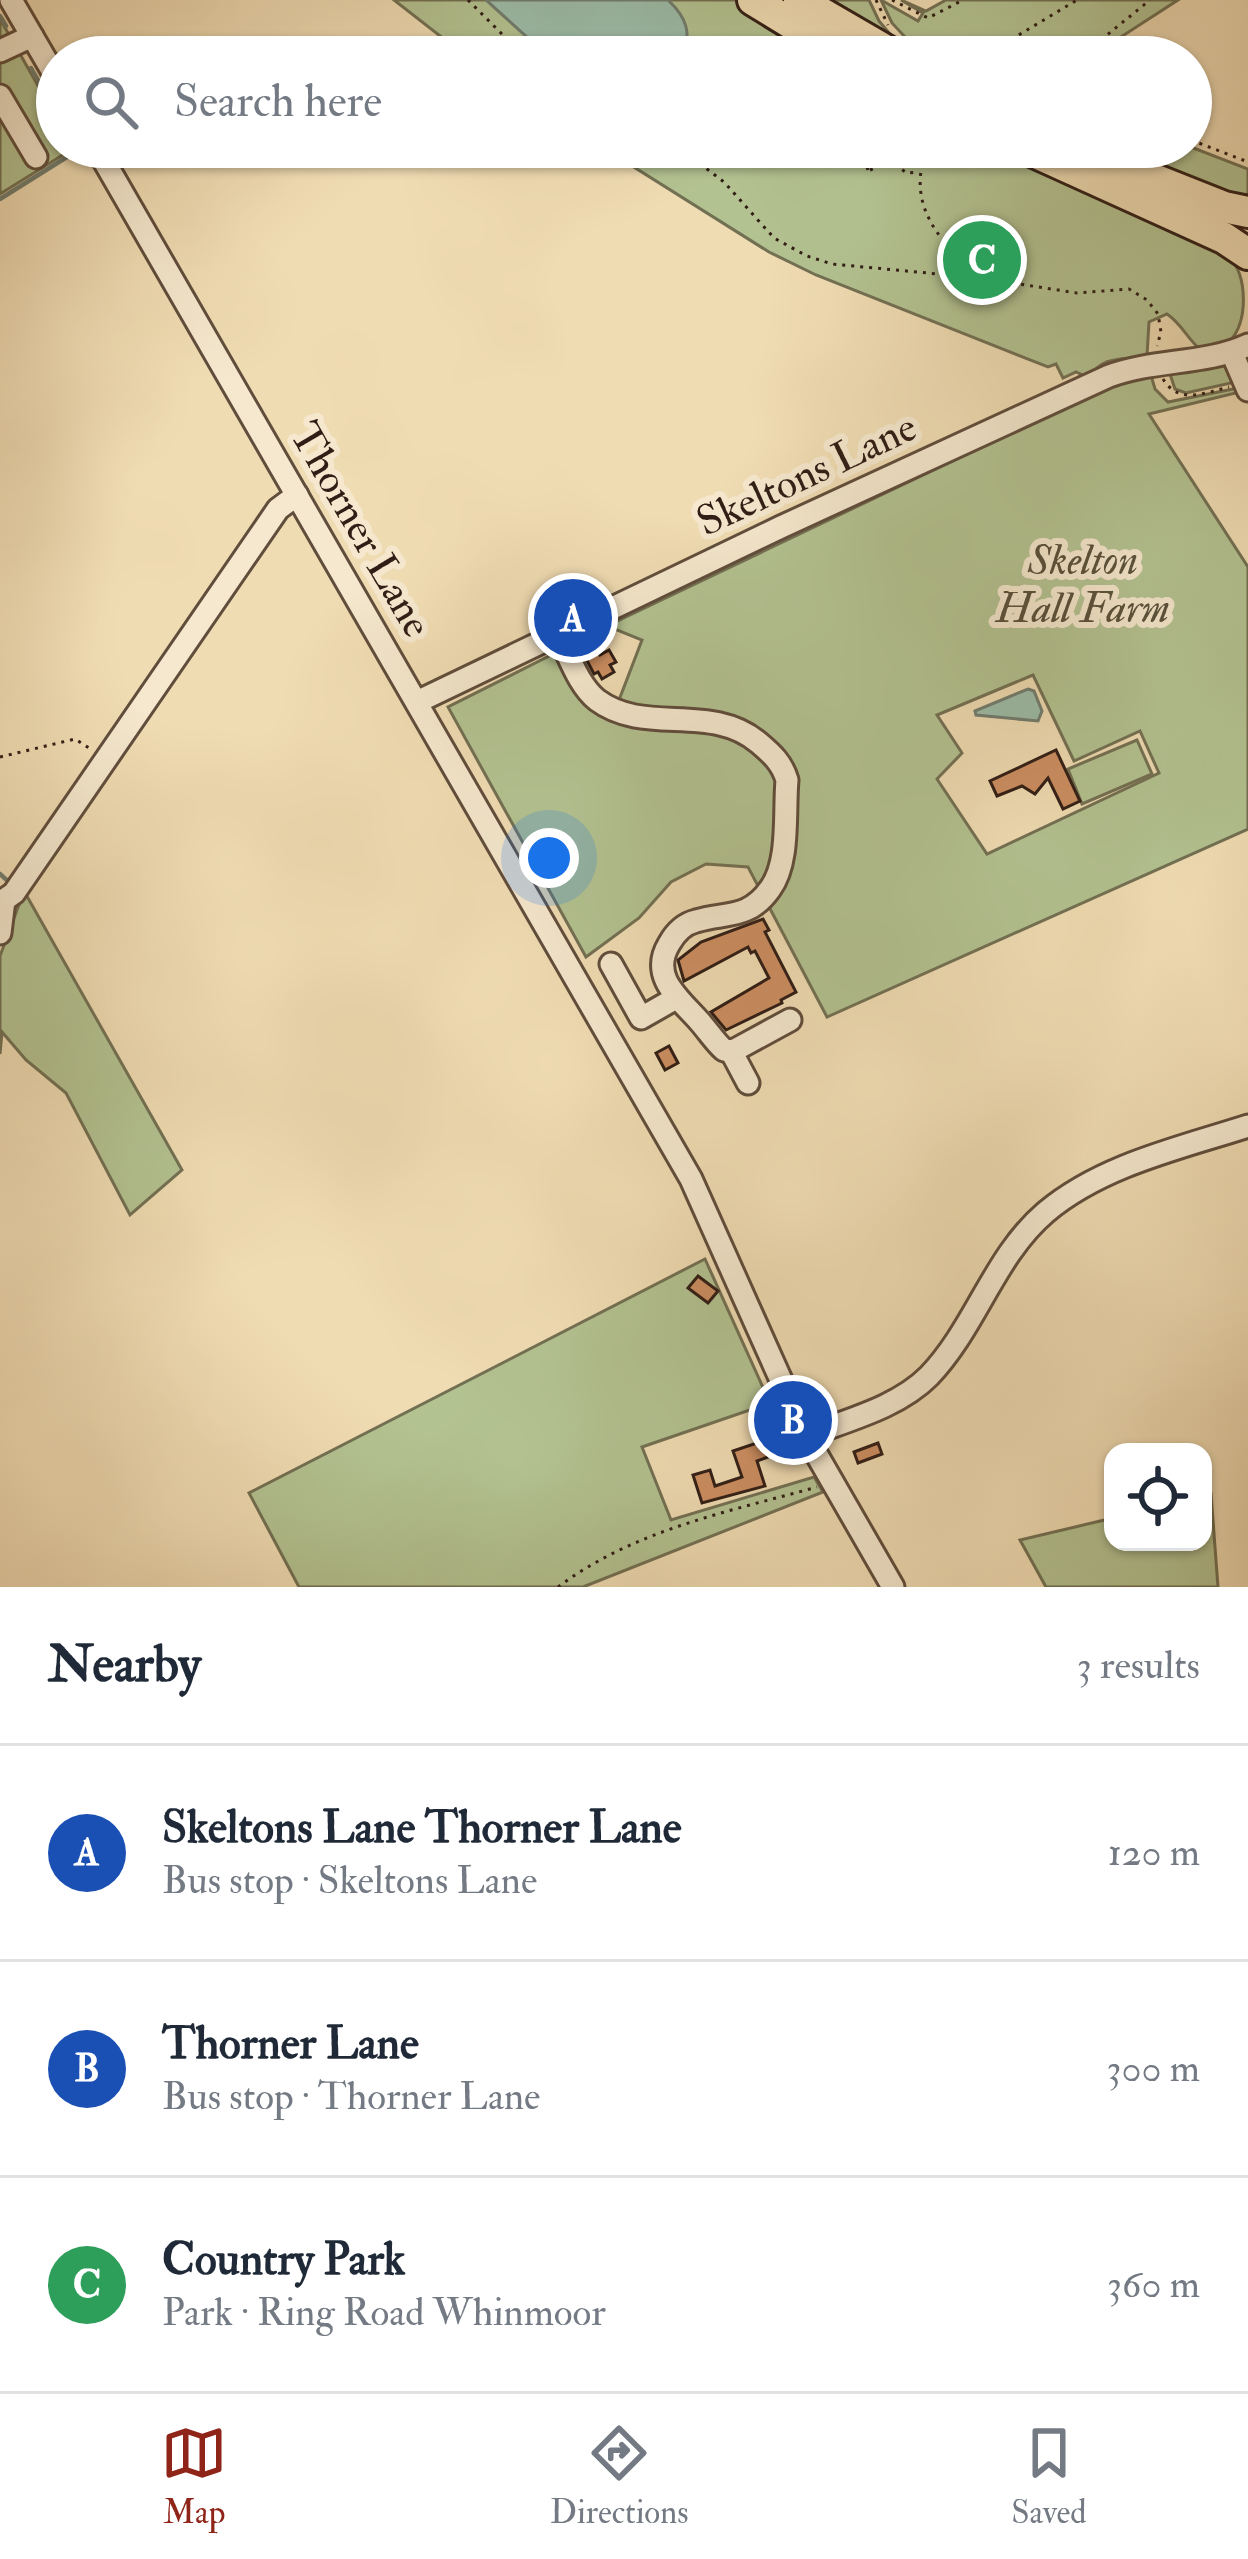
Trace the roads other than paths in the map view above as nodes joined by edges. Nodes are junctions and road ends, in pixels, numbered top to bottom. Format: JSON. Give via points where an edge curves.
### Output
{"nodes":[{"id":1,"x":11,"y":0,"type":"edge"},
{"id":2,"x":753,"y":0,"type":"edge"},
{"id":3,"x":799,"y":0,"type":"edge"},
{"id":4,"x":32,"y":35,"type":"junction"},
{"id":5,"x":812,"y":36,"type":"edge"},
{"id":6,"x":882,"y":36,"type":"edge"},
{"id":7,"x":36,"y":42,"type":"edge"},
{"id":8,"x":0,"y":51,"type":"edge"},
{"id":9,"x":1,"y":101,"type":"edge"},
{"id":10,"x":36,"y":155,"type":"edge"},
{"id":11,"x":108,"y":168,"type":"edge"},
{"id":12,"x":1071,"y":168,"type":"edge"},
{"id":13,"x":1126,"y":168,"type":"edge"},
{"id":14,"x":1248,"y":212,"type":"edge"},
{"id":15,"x":1248,"y":254,"type":"edge"},
{"id":16,"x":1242,"y":346,"type":"edge"},
{"id":17,"x":1246,"y":387,"type":"edge"},
{"id":18,"x":297,"y":495,"type":"junction"},
{"id":19,"x":558,"y":634,"type":"junction"},
{"id":20,"x":417,"y":702,"type":"junction"},
{"id":21,"x":19,"y":888,"type":"edge"},
{"id":22,"x":0,"y":934,"type":"edge"},
{"id":23,"x":611,"y":964,"type":"dead end"},
{"id":24,"x":679,"y":1001,"type":"junction"},
{"id":25,"x":790,"y":1020,"type":"dead end"},
{"id":26,"x":654,"y":1022,"type":"dead end"},
{"id":27,"x":731,"y":1051,"type":"junction"},
{"id":28,"x":748,"y":1083,"type":"dead end"},
{"id":29,"x":1248,"y":1126,"type":"edge"},
{"id":30,"x":806,"y":1436,"type":"junction"},
{"id":31,"x":893,"y":1587,"type":"edge"}],
"edges":[{"from":1,"to":4,"type":"street"},
{"from":2,"to":5,"type":"highway"},
{"from":3,"to":6,"type":"highway"},
{"from":4,"to":7,"type":"street"},
{"from":4,"to":8,"type":"street"},
{"from":9,"to":10,"type":"street"},
{"from":11,"to":18,"type":"street","name":"Thorner Lane"},
{"from":12,"to":15,"type":"highway"},
{"from":13,"to":14,"type":"highway"},
{"from":16,"to":17,"type":"street"},
{"from":16,"to":19,"type":"street","name":"Skeltons Lane","via":[[1109,376]]},
{"from":18,"to":20,"type":"street","name":"Thorner Lane"},
{"from":18,"to":21,"type":"street","via":[[278,509]]},
{"from":19,"to":20,"type":"street","name":"Skeltons Lane"},
{"from":19,"to":24,"type":"street","via":[[599,702],[730,724],[784,770],[776,880],[740,913],[693,921],[676,933],[662,963]]},
{"from":20,"to":30,"type":"street","name":"Thorner Lane","via":[[692,1179]]},
{"from":21,"to":22,"type":"street"},
{"from":23,"to":24,"type":"street","via":[[641,1018]]},
{"from":24,"to":26,"type":"street"},
{"from":24,"to":27,"type":"street"},
{"from":25,"to":27,"type":"street"},
{"from":27,"to":28,"type":"street"},
{"from":29,"to":30,"type":"street","via":[[1100,1177],[1045,1213],[927,1378],[901,1398]]},
{"from":30,"to":31,"type":"street","name":"Thorner Lane"}]}
